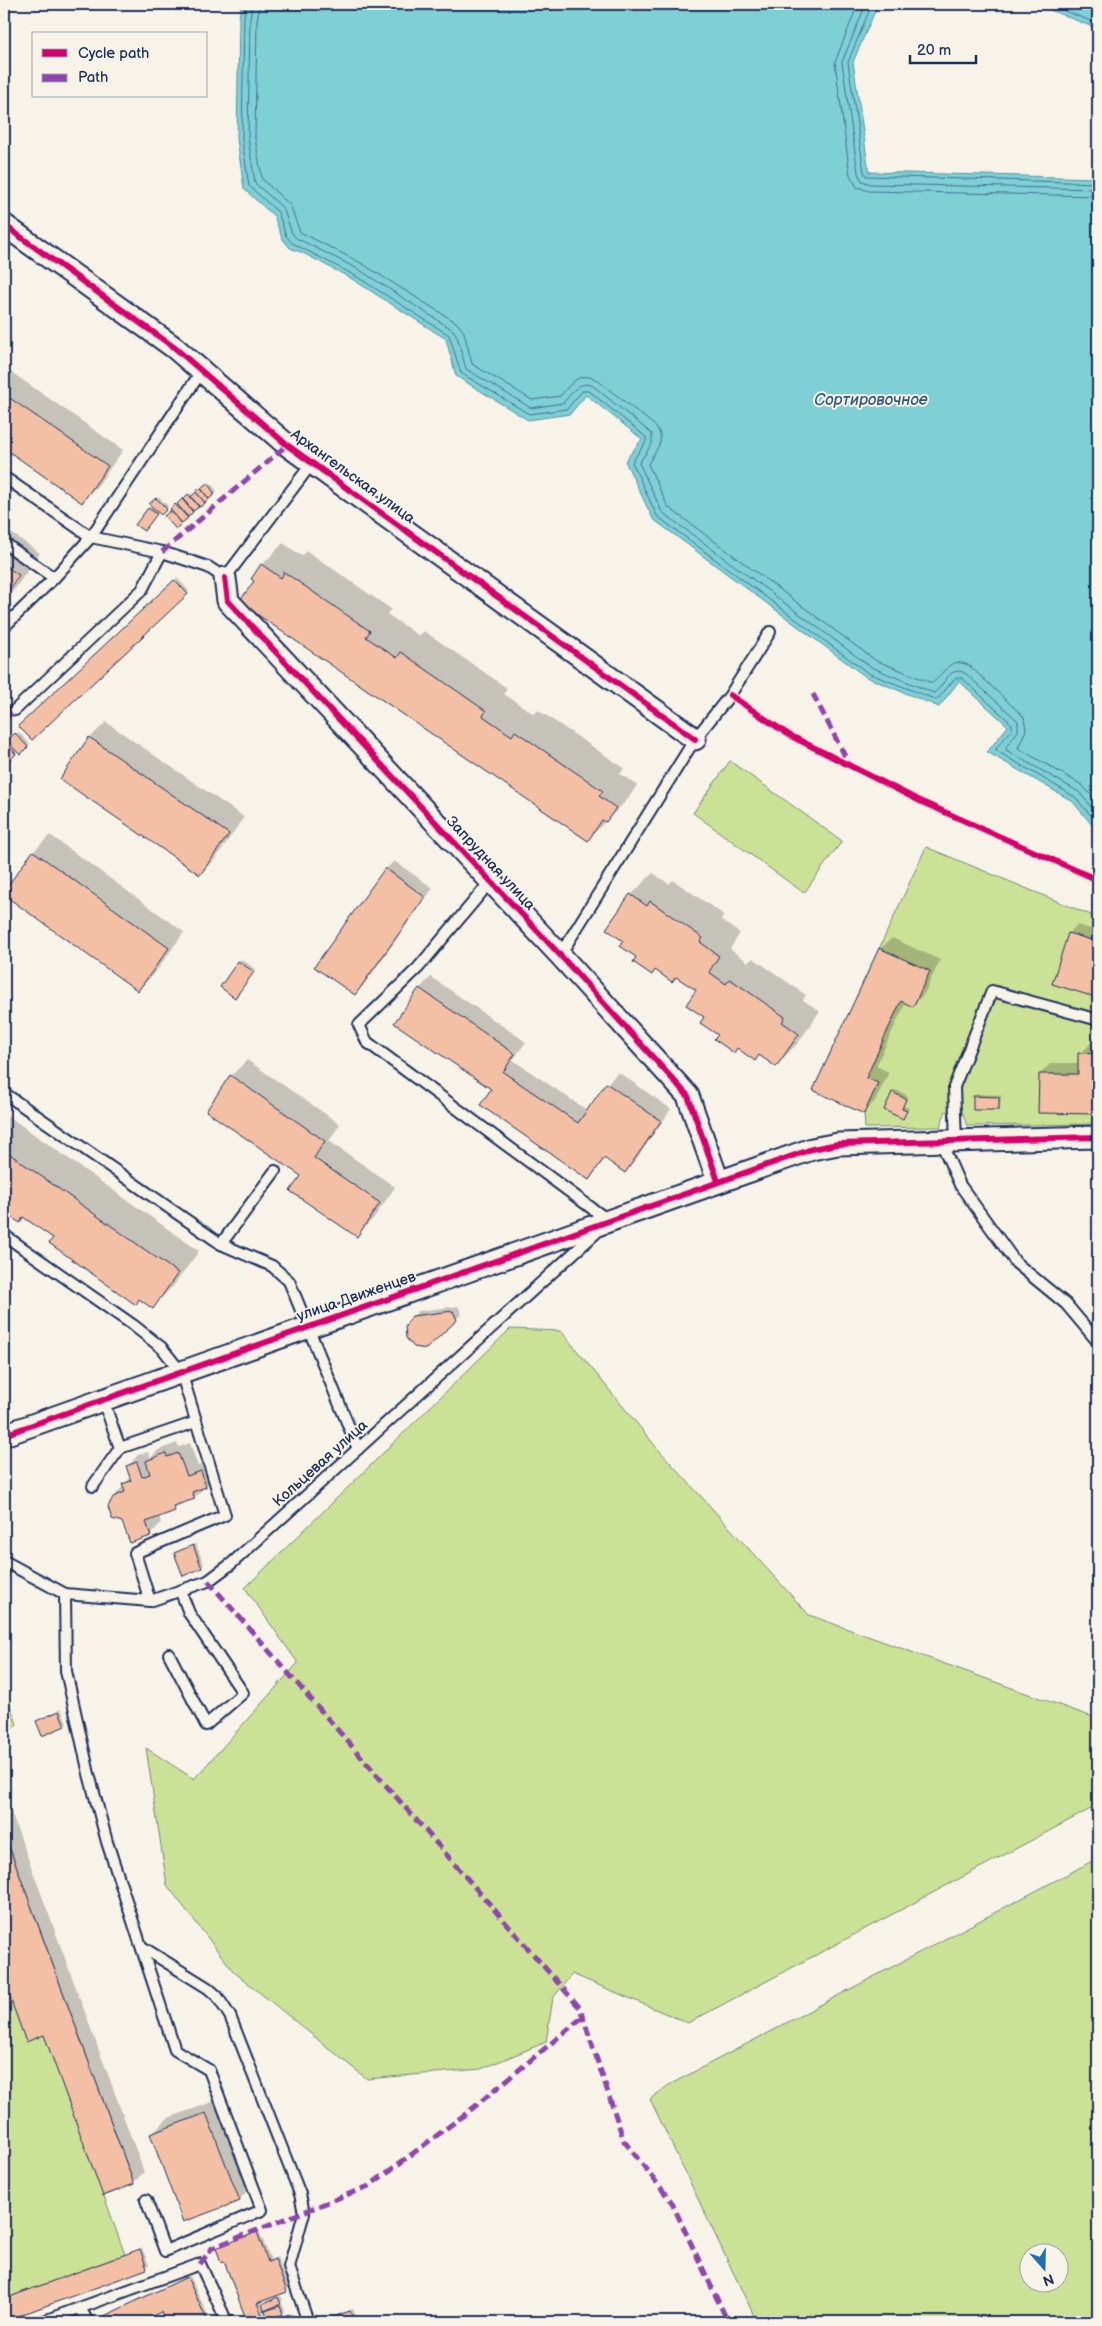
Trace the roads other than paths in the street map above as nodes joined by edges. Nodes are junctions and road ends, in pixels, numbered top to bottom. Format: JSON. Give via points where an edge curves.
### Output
{"nodes":[{"id":1,"x":4,"y":225,"type":"edge"},
{"id":2,"x":201,"y":372,"type":"junction"},
{"id":3,"x":312,"y":463,"type":"junction"},
{"id":4,"x":4,"y":477,"type":"edge"},
{"id":5,"x":91,"y":537,"type":"junction"},
{"id":6,"x":4,"y":542,"type":"edge"},
{"id":7,"x":162,"y":552,"type":"junction"},
{"id":8,"x":54,"y":578,"type":"junction"},
{"id":9,"x":225,"y":578,"type":"junction"},
{"id":10,"x":4,"y":628,"type":"edge"},
{"id":11,"x":770,"y":632,"type":"dead end"},
{"id":12,"x":15,"y":710,"type":"dead end"},
{"id":13,"x":695,"y":739,"type":"junction"},
{"id":14,"x":491,"y":881,"type":"junction"},
{"id":15,"x":560,"y":955,"type":"junction"},
{"id":16,"x":1095,"y":1020,"type":"dead end"},
{"id":17,"x":4,"y":1093,"type":"edge"},
{"id":18,"x":1098,"y":1137,"type":"edge"},
{"id":19,"x":948,"y":1142,"type":"junction"},
{"id":20,"x":275,"y":1171,"type":"dead end"},
{"id":21,"x":718,"y":1181,"type":"junction"},
{"id":22,"x":610,"y":1220,"type":"junction"},
{"id":23,"x":4,"y":1234,"type":"edge"},
{"id":24,"x":221,"y":1244,"type":"junction"},
{"id":25,"x":308,"y":1327,"type":"junction"},
{"id":26,"x":1098,"y":1342,"type":"edge"},
{"id":27,"x":181,"y":1372,"type":"junction"},
{"id":28,"x":104,"y":1400,"type":"junction"},
{"id":29,"x":196,"y":1422,"type":"junction"},
{"id":30,"x":4,"y":1435,"type":"edge"},
{"id":31,"x":120,"y":1448,"type":"junction"},
{"id":32,"x":358,"y":1449,"type":"junction"},
{"id":33,"x":93,"y":1486,"type":"dead end"},
{"id":34,"x":4,"y":1561,"type":"edge"},
{"id":35,"x":181,"y":1592,"type":"junction"},
{"id":36,"x":64,"y":1594,"type":"junction"},
{"id":37,"x":150,"y":1600,"type":"junction"},
{"id":38,"x":169,"y":1654,"type":"dead end"},
{"id":39,"x":142,"y":1947,"type":"junction"},
{"id":40,"x":146,"y":2200,"type":"dead end"},
{"id":41,"x":80,"y":2308,"type":"junction"},
{"id":42,"x":41,"y":2322,"type":"edge"},
{"id":43,"x":88,"y":2322,"type":"edge"},
{"id":44,"x":227,"y":2322,"type":"edge"},
{"id":45,"x":308,"y":2322,"type":"edge"}],
"edges":[{"from":1,"to":2,"type":"street","name":"Архангельская улица","via":[[175,348]]},
{"from":2,"to":3,"type":"street","name":"Архангельская улица"},
{"from":2,"to":5,"type":"lane"},
{"from":3,"to":9,"type":"lane"},
{"from":3,"to":13,"type":"street","name":"Архангельская улица"},
{"from":4,"to":5,"type":"lane"},
{"from":5,"to":7,"type":"lane"},
{"from":5,"to":8,"type":"lane"},
{"from":6,"to":8,"type":"lane"},
{"from":7,"to":9,"type":"lane","via":[[208,567]]},
{"from":7,"to":12,"type":"lane","via":[[142,590]]},
{"from":8,"to":10,"type":"lane"},
{"from":9,"to":14,"type":"street","name":"Запрудная улица","via":[[228,601]]},
{"from":11,"to":13,"type":"lane","via":[[730,695]]},
{"from":13,"to":15,"type":"lane"},
{"from":14,"to":15,"type":"street","name":"Запрудная улица"},
{"from":14,"to":22,"type":"lane","via":[[418,968],[359,1025],[367,1042]]},
{"from":15,"to":21,"type":"street","name":"Запрудная улица","via":[[688,1096]]},
{"from":16,"to":19,"type":"lane","via":[[992,991],[954,1087]]},
{"from":17,"to":24,"type":"lane"},
{"from":18,"to":19,"type":"street","name":"улица Движенцев"},
{"from":19,"to":21,"type":"street","name":"улица Движенцев","via":[[838,1144],[812,1149]]},
{"from":19,"to":26,"type":"lane","via":[[960,1184],[1016,1263],[1066,1304]]},
{"from":20,"to":24,"type":"lane"},
{"from":21,"to":22,"type":"street","name":"улица Движенцев"},
{"from":22,"to":25,"type":"street","name":"улица Движенцев"},
{"from":22,"to":32,"type":"lane","name":"Кольцевая улица"},
{"from":23,"to":27,"type":"lane","via":[[133,1325],[162,1348]]},
{"from":24,"to":25,"type":"lane","via":[[272,1266],[289,1281]]},
{"from":25,"to":27,"type":"street","name":"улица Движенцев"},
{"from":25,"to":32,"type":"lane"},
{"from":27,"to":28,"type":"street","name":"улица Движенцев"},
{"from":27,"to":29,"type":"lane"},
{"from":28,"to":30,"type":"street","name":"улица Движенцев"},
{"from":28,"to":31,"type":"lane"},
{"from":29,"to":31,"type":"lane"},
{"from":29,"to":37,"type":"lane","via":[[225,1515],[135,1553]]},
{"from":31,"to":33,"type":"lane"},
{"from":32,"to":35,"type":"lane","name":"Кольцевая улица","via":[[231,1564],[208,1581]]},
{"from":34,"to":36,"type":"lane","name":"Кольцевая улица"},
{"from":35,"to":37,"type":"lane","name":"Кольцевая улица"},
{"from":35,"to":38,"type":"lane","via":[[189,1613],[243,1693],[206,1725]]},
{"from":36,"to":37,"type":"lane","name":"Кольцевая улица"},
{"from":36,"to":39,"type":"lane","via":[[66,1672],[107,1842]]},
{"from":39,"to":40,"type":"lane","via":[[175,2050],[209,2070],[262,2210],[165,2250]]},
{"from":39,"to":45,"type":"lane","via":[[208,1988],[230,2016],[300,2194],[304,2213],[289,2267]]},
{"from":41,"to":42,"type":"lane"},
{"from":41,"to":43,"type":"lane"},
{"from":41,"to":44,"type":"lane","via":[[200,2264]]}]}
